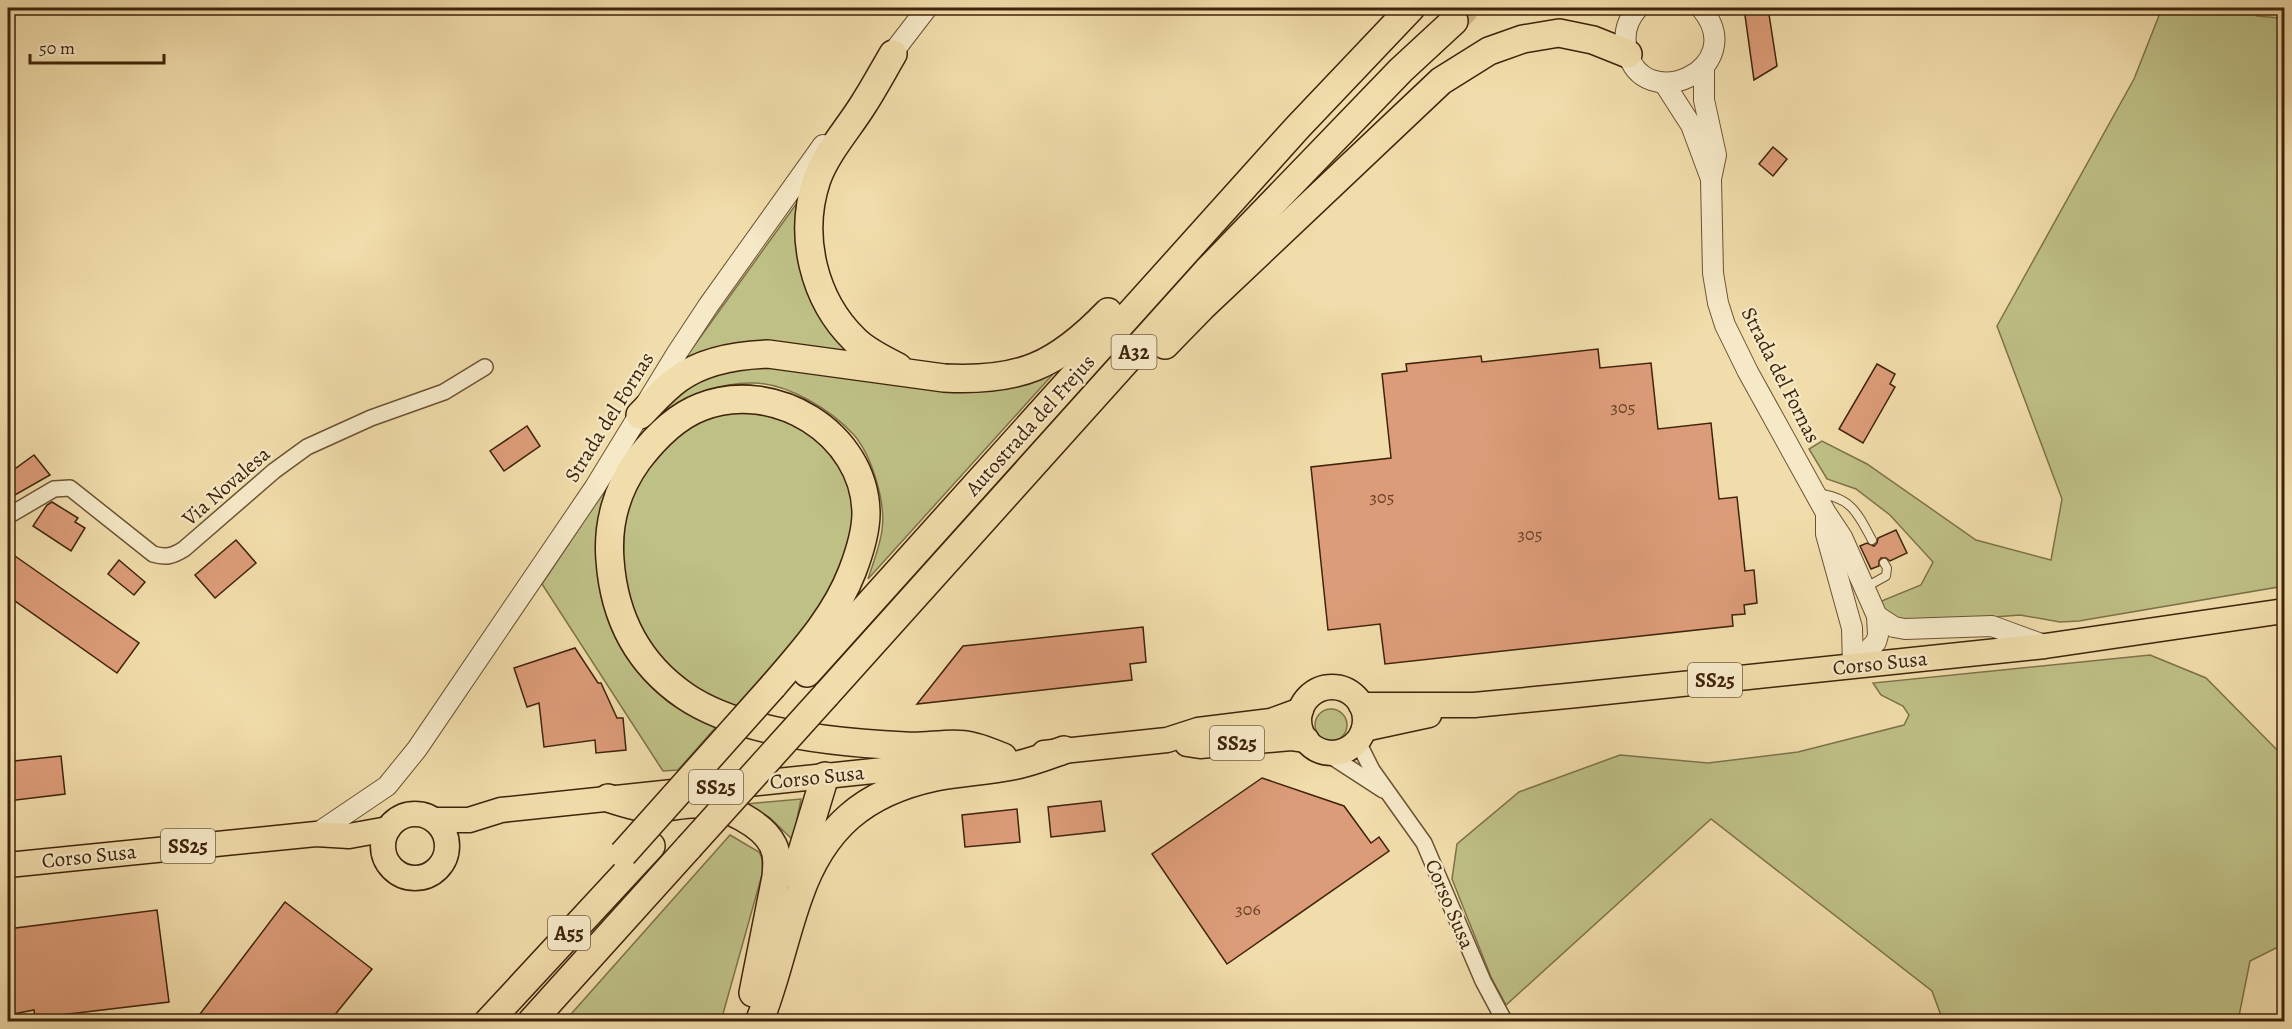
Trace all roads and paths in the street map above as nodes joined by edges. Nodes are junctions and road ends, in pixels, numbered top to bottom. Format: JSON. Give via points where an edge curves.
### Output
{"nodes":[{"id":1,"x":927,"y":8,"type":"edge"},
{"id":2,"x":1411,"y":8,"type":"edge"},
{"id":3,"x":1638,"y":8,"type":"edge"},
{"id":4,"x":1701,"y":8,"type":"edge"},
{"id":5,"x":1454,"y":21,"type":"tunnel mouth"},
{"id":6,"x":893,"y":54,"type":"junction"},
{"id":7,"x":1628,"y":54,"type":"junction"},
{"id":8,"x":1704,"y":66,"type":"junction"},
{"id":9,"x":1664,"y":83,"type":"junction"},
{"id":10,"x":1297,"y":128,"type":"junction"},
{"id":11,"x":1711,"y":180,"type":"junction"},
{"id":12,"x":485,"y":367,"type":"dead end"},
{"id":13,"x":909,"y":373,"type":"junction"},
{"id":14,"x":640,"y":415,"type":"junction"},
{"id":15,"x":1076,"y":417,"type":"junction"},
{"id":16,"x":1816,"y":492,"type":"junction"},
{"id":17,"x":1826,"y":513,"type":"junction"},
{"id":18,"x":8,"y":516,"type":"edge"},
{"id":19,"x":1828,"y":540,"type":"junction"},
{"id":20,"x":1872,"y":540,"type":"dead end"},
{"id":21,"x":1843,"y":562,"type":"dead end"},
{"id":22,"x":1884,"y":563,"type":"dead end"},
{"id":23,"x":1848,"y":573,"type":"dead end"},
{"id":24,"x":1864,"y":587,"type":"junction"},
{"id":25,"x":2284,"y":611,"type":"edge"},
{"id":26,"x":1877,"y":616,"type":"junction"},
{"id":27,"x":2045,"y":646,"type":"junction"},
{"id":28,"x":1853,"y":666,"type":"junction"},
{"id":29,"x":782,"y":688,"type":"junction"},
{"id":30,"x":1362,"y":705,"type":"junction"},
{"id":31,"x":1474,"y":705,"type":"junction"},
{"id":32,"x":1301,"y":710,"type":"junction"},
{"id":33,"x":1360,"y":735,"type":"junction"},
{"id":34,"x":1167,"y":740,"type":"junction"},
{"id":35,"x":1315,"y":746,"type":"junction"},
{"id":36,"x":1064,"y":750,"type":"junction"},
{"id":37,"x":1003,"y":757,"type":"junction"},
{"id":38,"x":825,"y":776,"type":"junction"},
{"id":39,"x":1387,"y":792,"type":"junction"},
{"id":40,"x":608,"y":798,"type":"junction"},
{"id":41,"x":434,"y":820,"type":"junction"},
{"id":42,"x":469,"y":820,"type":"junction"},
{"id":43,"x":388,"y":829,"type":"junction"},
{"id":44,"x":316,"y":834,"type":"junction"},
{"id":45,"x":349,"y":836,"type":"junction"},
{"id":46,"x":651,"y":846,"type":"joint"},
{"id":47,"x":447,"y":847,"type":"junction"},
{"id":48,"x":689,"y":847,"type":"joint"},
{"id":49,"x":384,"y":855,"type":"junction"},
{"id":50,"x":8,"y":865,"type":"edge"},
{"id":51,"x":582,"y":919,"type":"junction"},
{"id":52,"x":580,"y":967,"type":"junction"},
{"id":53,"x":754,"y":992,"type":"junction"},
{"id":54,"x":488,"y":1022,"type":"edge"},
{"id":55,"x":531,"y":1022,"type":"edge"},
{"id":56,"x":550,"y":1022,"type":"edge"},
{"id":57,"x":745,"y":1022,"type":"edge"},
{"id":58,"x":759,"y":1022,"type":"edge"},
{"id":59,"x":1505,"y":1022,"type":"edge"}],
"edges":[{"from":1,"to":6,"type":"street","name":"Strada del Fornas"},
{"from":2,"to":10,"type":"highway","name":"Autostrada del Frejus","number":"A32"},
{"from":3,"to":7,"type":"street","via":[[1626,27]]},
{"from":4,"to":8,"type":"street","name":"Strada del Fornas","via":[[1708,15],[1714,41]]},
{"from":5,"to":15,"type":"highway","name":"Autostrada del Frejus","number":"A32","via":[[1293,181]]},
{"from":6,"to":13,"type":"highway","via":[[818,178],[809,233],[817,282],[842,326],[876,356]]},
{"from":6,"to":14,"type":"street","name":"Strada del Fornas","via":[[708,306]]},
{"from":7,"to":9,"type":"street","via":[[1642,74]]},
{"from":7,"to":15,"type":"highway","via":[[1593,40],[1559,33],[1523,39],[1489,51],[1441,81],[1202,307],[1132,379]]},
{"from":8,"to":9,"type":"street","via":[[1686,79]]},
{"from":8,"to":11,"type":"street","name":"Strada del Fornas","via":[[1704,100],[1716,154]]},
{"from":9,"to":11,"type":"street","name":"Strada del Fornas","via":[[1691,124]]},
{"from":10,"to":13,"type":"highway","via":[[1245,164],[1141,279],[1069,350],[1026,370],[999,377],[972,379]]},
{"from":10,"to":29,"type":"highway","name":"Autostrada del Frejus","number":"A32"},
{"from":11,"to":16,"type":"street","name":"Strada del Fornas","via":[[1713,273],[1725,325]]},
{"from":12,"to":18,"type":"street","name":"Via Novalesa","via":[[444,392],[371,418],[307,447],[173,555],[153,554],[70,488],[54,489]]},
{"from":13,"to":14,"type":"highway","via":[[768,354],[744,355],[698,368],[678,379]]},
{"from":14,"to":44,"type":"street","name":"Strada del Fornas","via":[[400,772],[366,802]]},
{"from":15,"to":48,"type":"highway","name":"Autostrada del Frejus","number":"A32","bridge":true},
{"from":16,"to":17,"type":"street","name":"Strada del Fornas"},
{"from":16,"to":20,"type":"lane","via":[[1834,495],[1853,506]]},
{"from":17,"to":19,"type":"street","name":"Strada del Fornas"},
{"from":17,"to":24,"type":"street","name":"Strada del Fornas","via":[[1842,537]]},
{"from":19,"to":21,"type":"lane"},
{"from":19,"to":28,"type":"street","name":"Strada del Fornas","via":[[1852,628]]},
{"from":22,"to":24,"type":"lane","via":[[1886,576]]},
{"from":23,"to":24,"type":"lane","via":[[1853,584]]},
{"from":24,"to":26,"type":"street","name":"Strada del Fornas"},
{"from":25,"to":27,"type":"main road","name":"Corso Susa","number":"SS25"},
{"from":26,"to":27,"type":"street","via":[[1905,629],[1992,626]]},
{"from":26,"to":28,"type":"street","via":[[1876,642]]},
{"from":27,"to":28,"type":"main road","name":"Corso Susa","number":"SS25"},
{"from":28,"to":31,"type":"main road","name":"Corso Susa","number":"SS25"},
{"from":29,"to":37,"type":"highway","via":[[852,573],[866,513],[862,487],[852,462],[836,440],[814,421],[789,406],[761,400],[731,400],[701,407],[672,424],[648,445],[617,498],[611,523],[611,581],[618,610],[645,659],[686,696],[734,719],[803,735],[869,744],[970,745]]},
{"from":29,"to":46,"type":"highway","name":"Autostrada del Frejus","number":"A32"},
{"from":29,"to":51,"type":"highway","bridge":true,"via":[[601,878]]},
{"from":30,"to":31,"type":"main road","name":"Corso Susa","number":"SS25"},
{"from":30,"to":32,"type":"main road","number":"SS25","via":[[1348,691],[1330,687],[1312,694]]},
{"from":30,"to":33,"type":"main road","via":[[1365,717]]},
{"from":31,"to":33,"type":"main road","name":"Corso Susa","number":"SS25"},
{"from":32,"to":34,"type":"main road","name":"Corso Susa","number":"SS25","via":[[1271,721],[1198,730]]},
{"from":32,"to":35,"type":"main road","via":[[1301,729]]},
{"from":33,"to":35,"type":"main road","number":"SS25","via":[[1341,751]]},
{"from":33,"to":39,"type":"street","name":"Corso Susa","via":[[1372,770]]},
{"from":34,"to":35,"type":"main road","name":"Corso Susa","number":"SS25","via":[[1200,746],[1291,738]]},
{"from":34,"to":36,"type":"main road","name":"Corso Susa","number":"SS25"},
{"from":35,"to":39,"type":"street","name":"Corso Susa"},
{"from":36,"to":37,"type":"main road","name":"Corso Susa","number":"SS25"},
{"from":36,"to":58,"type":"highway","via":[[1014,766],[910,784],[876,796],[848,816],[815,861],[799,894]]},
{"from":37,"to":38,"type":"main road","name":"Corso Susa","number":"SS25"},
{"from":38,"to":40,"type":"main road","name":"Corso Susa","number":"SS25"},
{"from":38,"to":53,"type":"highway","via":[[769,958]]},
{"from":39,"to":59,"type":"street","name":"Corso Susa","via":[[1424,843],[1483,981]]},
{"from":40,"to":42,"type":"main road","name":"Corso Susa","number":"SS25","via":[[501,810]]},
{"from":40,"to":53,"type":"highway","via":[[647,808],[702,804],[720,807],[743,817],[764,833],[777,858],[776,877]]},
{"from":41,"to":42,"type":"main road","name":"Corso Susa","number":"SS25"},
{"from":41,"to":43,"type":"main road","number":"SS25","via":[[414,814],[394,821]]},
{"from":41,"to":47,"type":"main road","via":[[446,836]]},
{"from":42,"to":47,"type":"main road","number":"SS25"},
{"from":43,"to":45,"type":"main road","name":"Corso Susa","number":"SS25"},
{"from":43,"to":49,"type":"main road"},
{"from":44,"to":45,"type":"main road","name":"Corso Susa","number":"SS25"},
{"from":44,"to":50,"type":"main road","name":"Corso Susa","number":"SS25"},
{"from":45,"to":49,"type":"main road","name":"Corso Susa","number":"SS25"},
{"from":46,"to":51,"type":"highway","number":"A55"},
{"from":47,"to":49,"type":"main road","number":"SS25","via":[[440,866],[418,878],[400,874]]},
{"from":48,"to":52,"type":"highway","number":"A55"},
{"from":51,"to":54,"type":"highway","number":"A55"},
{"from":52,"to":55,"type":"highway","number":"A55"},
{"from":52,"to":56,"type":"highway"},
{"from":53,"to":57,"type":"highway"}]}
